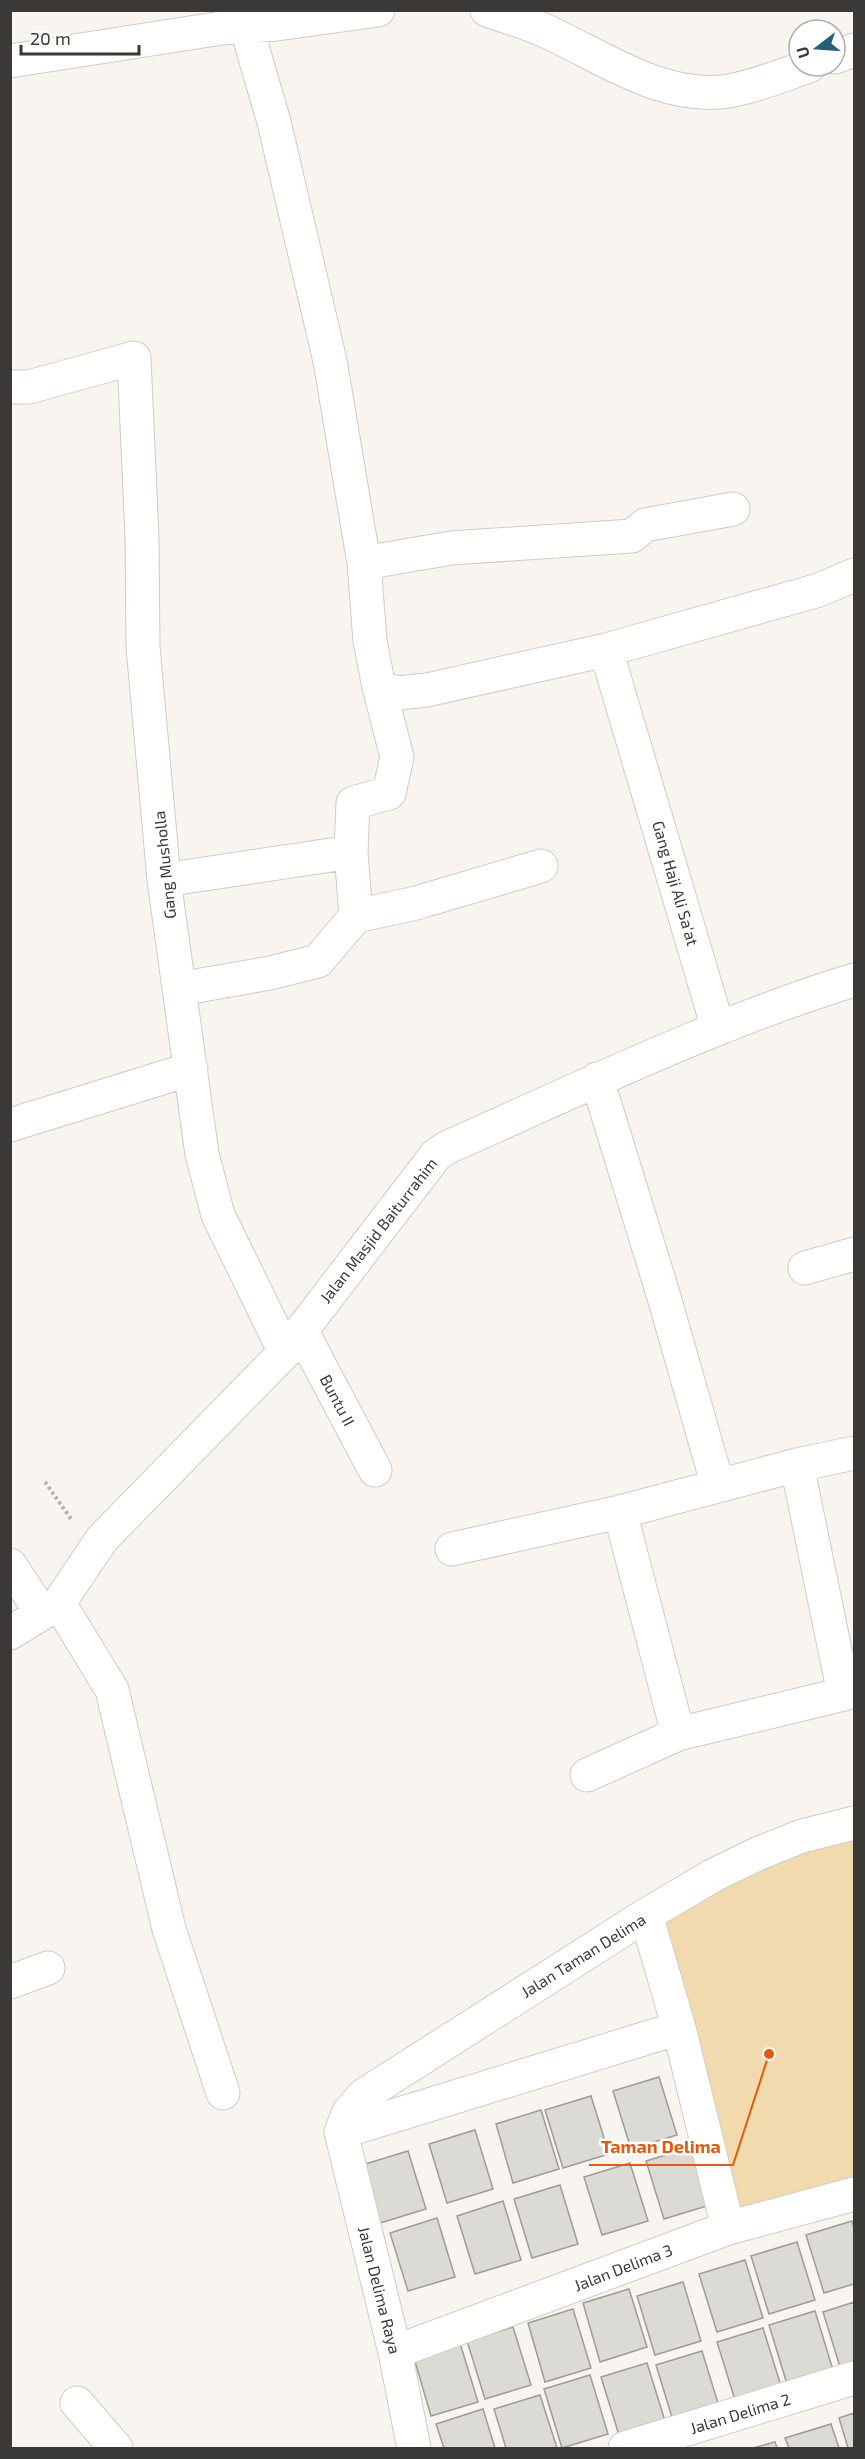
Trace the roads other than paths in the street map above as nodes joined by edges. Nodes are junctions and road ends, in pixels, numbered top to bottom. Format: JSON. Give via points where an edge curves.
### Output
{"nodes":[{"id":1,"x":378,"y":10,"type":"edge"},
{"id":2,"x":487,"y":10,"type":"edge"},
{"id":3,"x":229,"y":21,"type":"edge"},
{"id":4,"x":10,"y":61,"type":"edge"},
{"id":5,"x":787,"y":73,"type":"edge"},
{"id":6,"x":10,"y":387,"type":"edge"},
{"id":7,"x":733,"y":509,"type":"dead end"},
{"id":8,"x":364,"y":564,"type":"junction"},
{"id":9,"x":855,"y":575,"type":"edge"},
{"id":10,"x":606,"y":650,"type":"junction"},
{"id":11,"x":379,"y":687,"type":"junction"},
{"id":12,"x":351,"y":852,"type":"junction"},
{"id":13,"x":540,"y":866,"type":"dead end"},
{"id":14,"x":164,"y":880,"type":"junction"},
{"id":15,"x":356,"y":916,"type":"junction"},
{"id":16,"x":855,"y":980,"type":"edge"},
{"id":17,"x":180,"y":989,"type":"junction"},
{"id":18,"x":718,"y":1028,"type":"junction"},
{"id":19,"x":191,"y":1069,"type":"junction"},
{"id":20,"x":597,"y":1079,"type":"junction"},
{"id":21,"x":10,"y":1125,"type":"edge"},
{"id":22,"x":855,"y":1254,"type":"edge"},
{"id":23,"x":805,"y":1268,"type":"dead end"},
{"id":24,"x":293,"y":1341,"type":"junction"},
{"id":25,"x":855,"y":1453,"type":"edge"},
{"id":26,"x":797,"y":1465,"type":"junction"},
{"id":27,"x":375,"y":1470,"type":"dead end"},
{"id":28,"x":718,"y":1486,"type":"junction"},
{"id":29,"x":620,"y":1512,"type":"junction"},
{"id":30,"x":452,"y":1549,"type":"dead end"},
{"id":31,"x":10,"y":1565,"type":"edge"},
{"id":32,"x":50,"y":1608,"type":"junction"},
{"id":33,"x":10,"y":1633,"type":"edge"},
{"id":34,"x":849,"y":1692,"type":"edge"},
{"id":35,"x":678,"y":1734,"type":"junction"},
{"id":36,"x":587,"y":1775,"type":"dead end"},
{"id":37,"x":855,"y":1823,"type":"edge"},
{"id":38,"x":646,"y":1915,"type":"junction"},
{"id":39,"x":48,"y":1968,"type":"dead end"},
{"id":40,"x":10,"y":1982,"type":"edge"},
{"id":41,"x":679,"y":2028,"type":"junction"},
{"id":42,"x":223,"y":2093,"type":"dead end"},
{"id":43,"x":340,"y":2132,"type":"junction"},
{"id":44,"x":855,"y":2194,"type":"edge"},
{"id":45,"x":728,"y":2228,"type":"junction"},
{"id":46,"x":395,"y":2352,"type":"junction"},
{"id":47,"x":855,"y":2378,"type":"edge"},
{"id":48,"x":77,"y":2403,"type":"dead end"},
{"id":49,"x":116,"y":2448,"type":"edge"},
{"id":50,"x":414,"y":2448,"type":"edge"},
{"id":51,"x":625,"y":2448,"type":"edge"}],
"edges":[{"from":1,"to":3,"type":"street"},
{"from":2,"to":5,"type":"street","via":[[546,31],[654,82],[692,92],[728,91]]},
{"from":3,"to":4,"type":"street"},
{"from":3,"to":8,"type":"street","via":[[274,122],[330,361]]},
{"from":6,"to":14,"type":"street","name":"Gang Musholla","via":[[29,387],[134,358],[143,647]]},
{"from":7,"to":8,"type":"street","via":[[645,525],[632,536],[451,548]]},
{"from":8,"to":11,"type":"street","via":[[370,641]]},
{"from":9,"to":10,"type":"street","via":[[819,590]]},
{"from":10,"to":11,"type":"street","via":[[427,690],[398,693]]},
{"from":10,"to":18,"type":"street","name":"Gang Haji Ali Sa'at"},
{"from":11,"to":12,"type":"street","via":[[397,757],[396,772],[389,793],[353,802]]},
{"from":12,"to":14,"type":"street"},
{"from":12,"to":15,"type":"street"},
{"from":13,"to":15,"type":"street","via":[[416,903]]},
{"from":14,"to":17,"type":"street","name":"Gang Musholla"},
{"from":15,"to":17,"type":"street","via":[[318,961]]},
{"from":16,"to":18,"type":"street","name":"Jalan Masjid Baiturrahim","via":[[766,1008]]},
{"from":17,"to":19,"type":"street","name":"Gang Musholla"},
{"from":18,"to":20,"type":"street","name":"Jalan Masjid Baiturrahim"},
{"from":19,"to":21,"type":"street"},
{"from":19,"to":24,"type":"street","name":"Gang Musholla","via":[[202,1154],[218,1215]]},
{"from":20,"to":24,"type":"street","name":"Jalan Masjid Baiturrahim","via":[[436,1155]]},
{"from":20,"to":28,"type":"street"},
{"from":22,"to":23,"type":"street"},
{"from":24,"to":27,"type":"street","name":"Buntu II"},
{"from":24,"to":32,"type":"street","name":"Jalan Masjid Baiturrahim","via":[[102,1539]]},
{"from":25,"to":26,"type":"street"},
{"from":26,"to":28,"type":"street"},
{"from":26,"to":34,"type":"street"},
{"from":28,"to":29,"type":"street"},
{"from":29,"to":30,"type":"street"},
{"from":29,"to":35,"type":"street"},
{"from":31,"to":32,"type":"street"},
{"from":32,"to":33,"type":"street","name":"Jalan Masjid Baiturrahim"},
{"from":32,"to":42,"type":"street","via":[[112,1690],[169,1929]]},
{"from":34,"to":35,"type":"street"},
{"from":35,"to":36,"type":"street"},
{"from":37,"to":38,"type":"street","name":"Jalan Taman Delima","via":[[802,1836],[757,1854]]},
{"from":38,"to":41,"type":"street"},
{"from":38,"to":43,"type":"street","name":"Jalan Taman Delima","via":[[364,2095],[349,2112]]},
{"from":39,"to":40,"type":"street"},
{"from":41,"to":43,"type":"street"},
{"from":41,"to":45,"type":"street"},
{"from":43,"to":46,"type":"street","name":"Jalan Delima Raya"},
{"from":44,"to":45,"type":"street","name":"Jalan Delima 3"},
{"from":45,"to":46,"type":"street","name":"Jalan Delima 3"},
{"from":46,"to":50,"type":"street","name":"Jalan Delima Raya"},
{"from":47,"to":51,"type":"street","name":"Jalan Delima 2"},
{"from":48,"to":49,"type":"street"}]}
